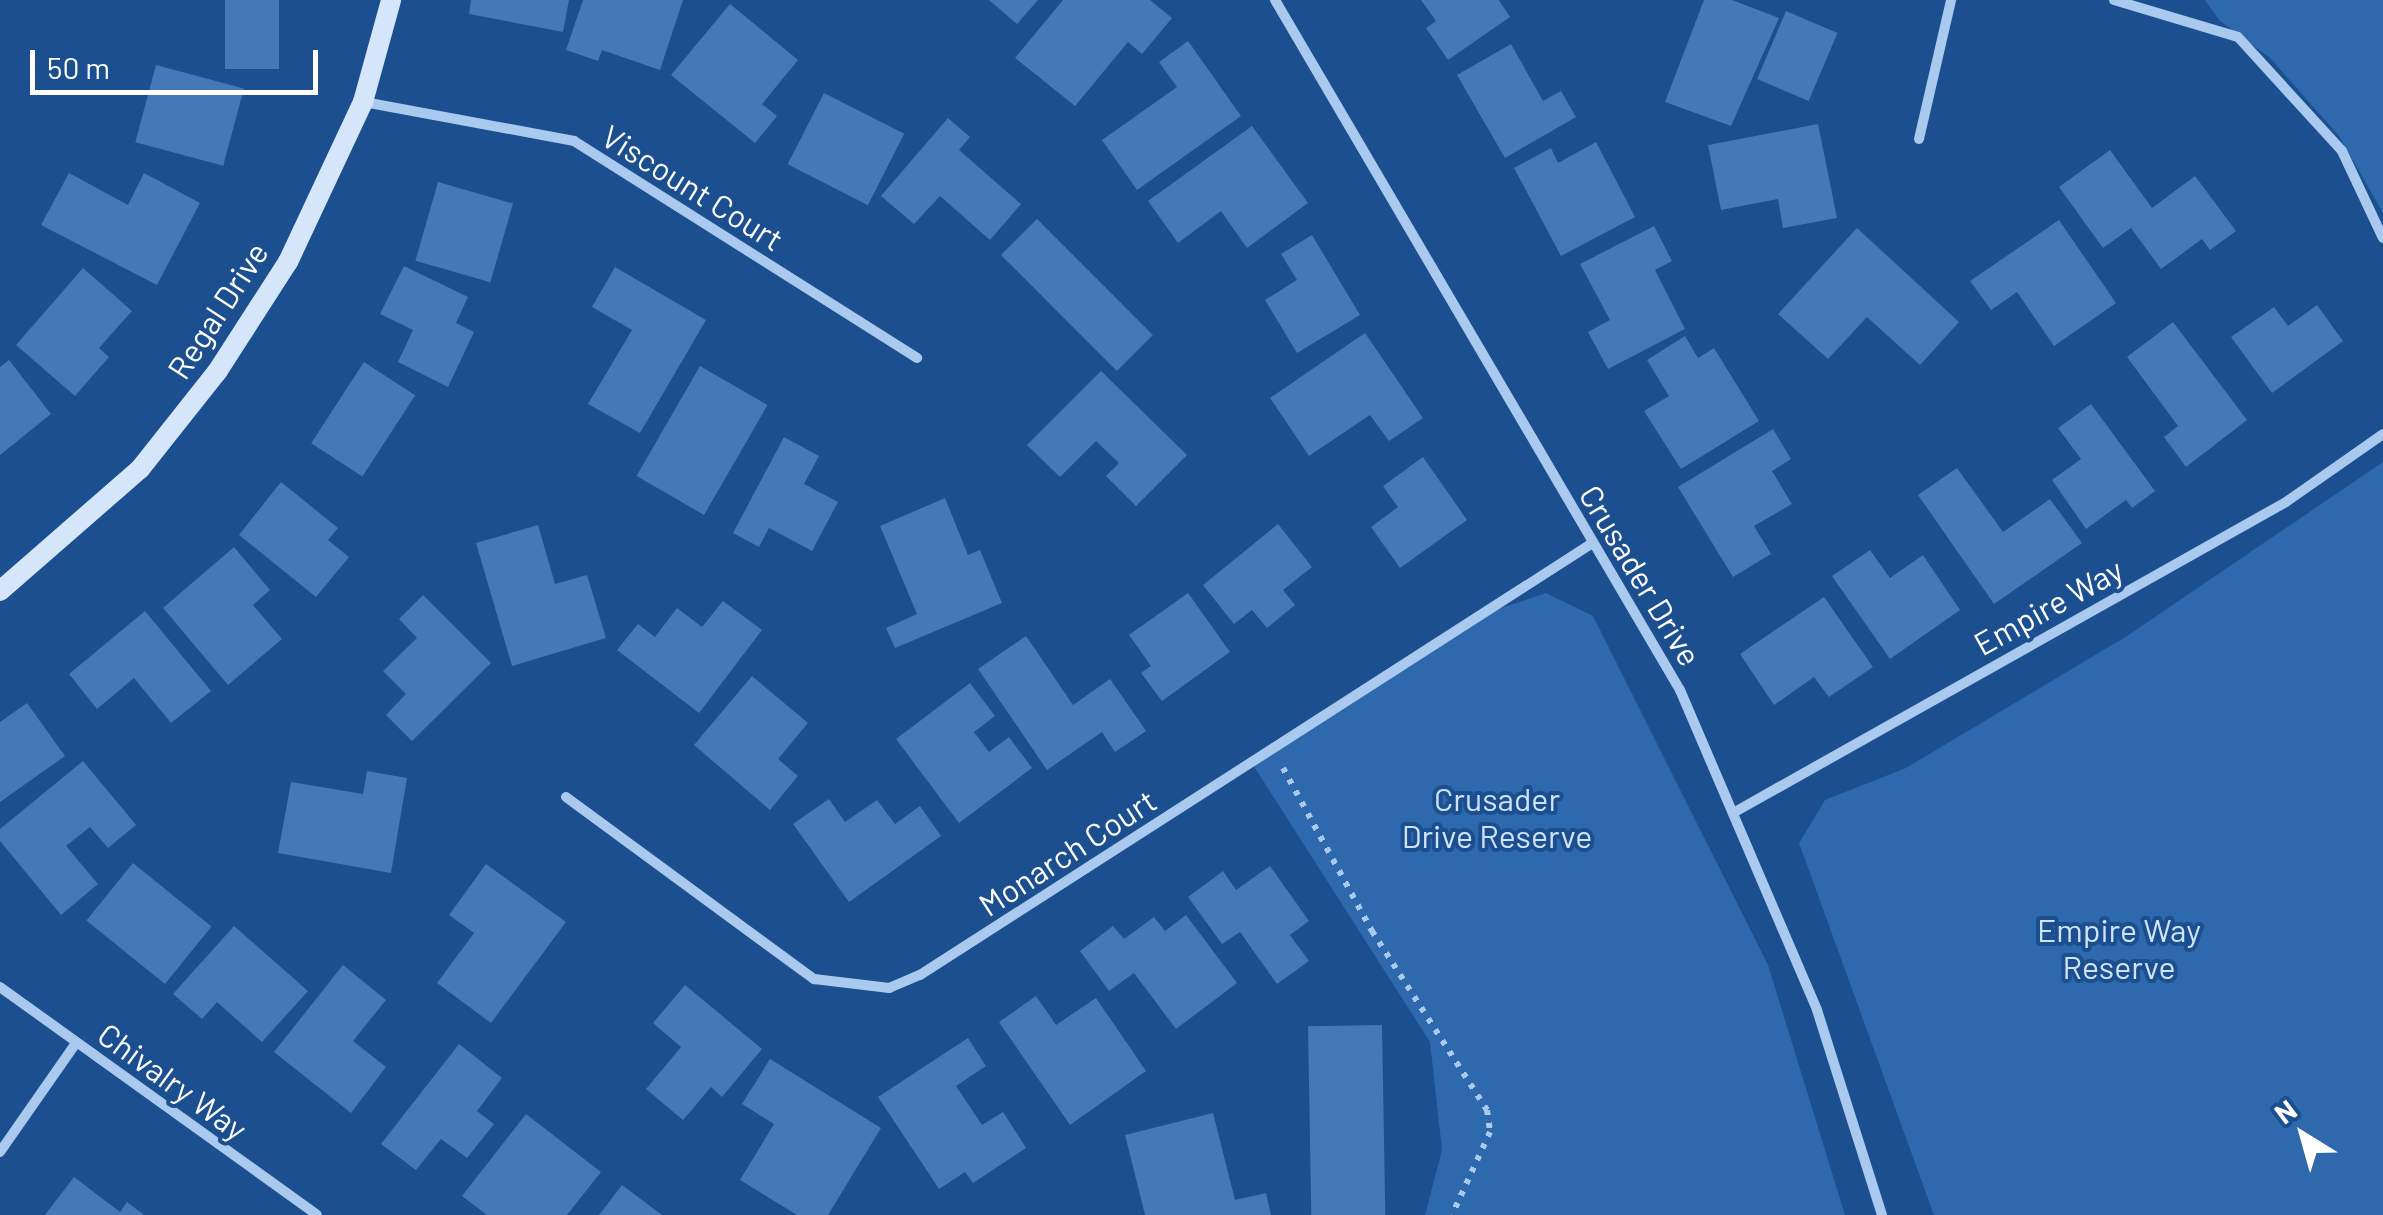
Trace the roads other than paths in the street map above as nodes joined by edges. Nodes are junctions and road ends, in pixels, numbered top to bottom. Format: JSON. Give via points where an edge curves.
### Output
{"nodes":[{"id":1,"x":392,"y":0,"type":"edge"},
{"id":2,"x":1275,"y":0,"type":"edge"},
{"id":3,"x":1952,"y":0,"type":"edge"},
{"id":4,"x":2114,"y":0,"type":"edge"},
{"id":5,"x":363,"y":102,"type":"junction"},
{"id":6,"x":1919,"y":139,"type":"dead end"},
{"id":7,"x":2383,"y":238,"type":"edge"},
{"id":8,"x":917,"y":358,"type":"dead end"},
{"id":9,"x":2383,"y":434,"type":"edge"},
{"id":10,"x":1591,"y":544,"type":"junction"},
{"id":11,"x":0,"y":591,"type":"edge"},
{"id":12,"x":566,"y":796,"type":"dead end"},
{"id":13,"x":1732,"y":813,"type":"junction"},
{"id":14,"x":0,"y":987,"type":"edge"},
{"id":15,"x":76,"y":1042,"type":"junction"},
{"id":16,"x":0,"y":1152,"type":"edge"},
{"id":17,"x":317,"y":1215,"type":"edge"},
{"id":18,"x":1882,"y":1215,"type":"edge"}],
"edges":[{"from":1,"to":5,"type":"street","name":"Regal Drive"},
{"from":2,"to":10,"type":"street","name":"Crusader Drive","via":[[1412,225]]},
{"from":3,"to":6,"type":"street"},
{"from":4,"to":7,"type":"street","via":[[2238,37],[2342,151]]},
{"from":5,"to":8,"type":"street","name":"Viscount Court","via":[[574,141]]},
{"from":5,"to":11,"type":"street","name":"Regal Drive","via":[[288,262],[217,372],[140,469],[71,536]]},
{"from":9,"to":13,"type":"street","name":"Empire Way","via":[[2286,502]]},
{"from":10,"to":12,"type":"street","name":"Monarch Court","via":[[920,975],[889,988],[814,979]]},
{"from":10,"to":13,"type":"street","name":"Crusader Drive","via":[[1680,690]]},
{"from":13,"to":18,"type":"street","name":"Crusader Drive","via":[[1817,1010]]},
{"from":14,"to":15,"type":"street","name":"Chivalry Way"},
{"from":15,"to":16,"type":"street"},
{"from":15,"to":17,"type":"street","name":"Chivalry Way"}]}
